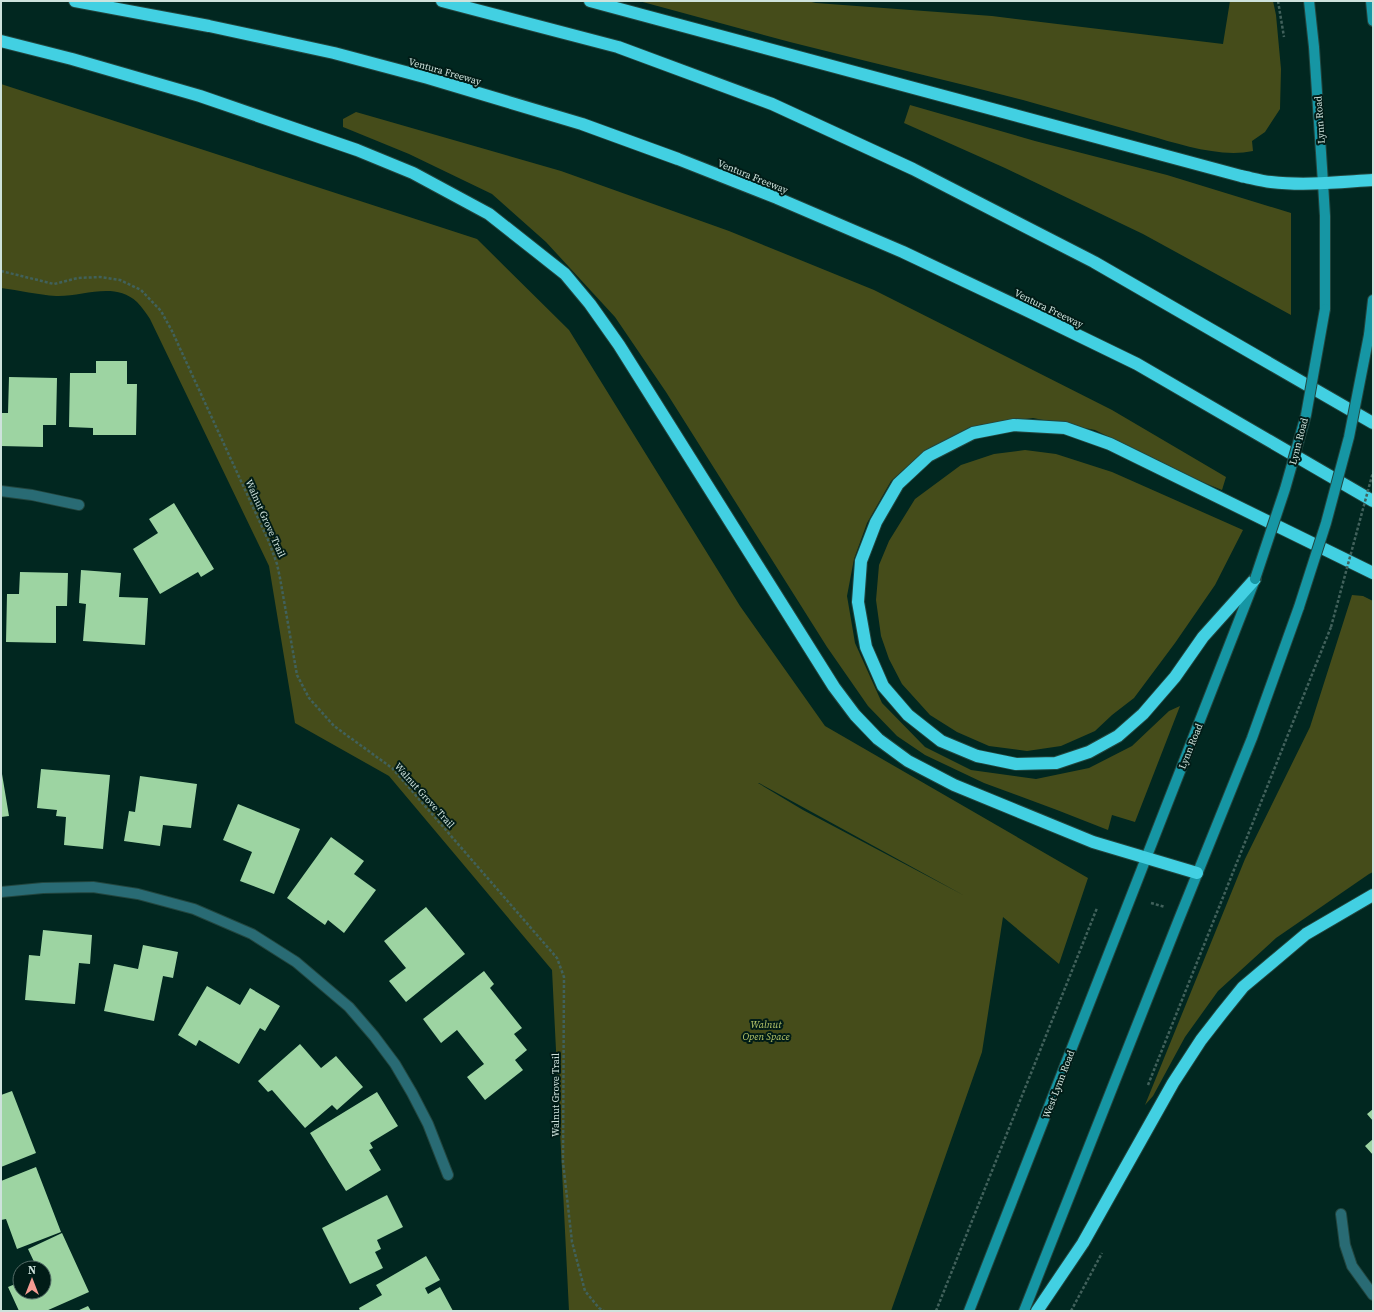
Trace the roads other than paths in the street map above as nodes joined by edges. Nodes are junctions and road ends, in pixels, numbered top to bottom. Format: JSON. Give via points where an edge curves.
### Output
{"nodes":[{"id":1,"x":75,"y":1,"type":"edge"},
{"id":2,"x":442,"y":1,"type":"edge"},
{"id":3,"x":590,"y":1,"type":"edge"},
{"id":4,"x":1309,"y":1,"type":"edge"},
{"id":5,"x":1371,"y":1,"type":"edge"},
{"id":6,"x":1373,"y":21,"type":"edge"},
{"id":7,"x":1,"y":41,"type":"edge"},
{"id":8,"x":1373,"y":180,"type":"edge"},
{"id":9,"x":1323,"y":183,"type":"junction"},
{"id":10,"x":1373,"y":300,"type":"edge"},
{"id":11,"x":1373,"y":423,"type":"edge"},
{"id":12,"x":1,"y":491,"type":"edge"},
{"id":13,"x":1373,"y":501,"type":"edge"},
{"id":14,"x":79,"y":505,"type":"dead end"},
{"id":15,"x":1373,"y":572,"type":"edge"},
{"id":16,"x":1256,"y":579,"type":"junction"},
{"id":17,"x":1146,"y":858,"type":"junction"},
{"id":18,"x":1197,"y":873,"type":"junction"},
{"id":19,"x":1,"y":892,"type":"edge"},
{"id":20,"x":1373,"y":895,"type":"edge"},
{"id":21,"x":448,"y":1175,"type":"dead end"},
{"id":22,"x":1341,"y":1214,"type":"dead end"},
{"id":23,"x":1373,"y":1295,"type":"edge"},
{"id":24,"x":969,"y":1311,"type":"edge"},
{"id":25,"x":1024,"y":1311,"type":"edge"},
{"id":26,"x":1037,"y":1311,"type":"edge"}],
"edges":[{"from":1,"to":13,"type":"highway","name":"Ventura Freeway","via":[[334,53],[582,124],[678,159],[903,252],[1137,364]]},
{"from":2,"to":11,"type":"highway","via":[[618,47],[772,104],[913,169],[1094,262]]},
{"from":3,"to":9,"type":"highway","via":[[1241,176],[1271,182]]},
{"from":4,"to":9,"type":"main road","name":"Lynn Road"},
{"from":5,"to":6,"type":"main road"},
{"from":7,"to":17,"type":"highway","via":[[193,94],[357,150],[413,173],[489,214],[565,274],[590,304],[619,345],[834,687],[855,715],[878,739],[908,761],[954,785],[1092,842]]},
{"from":8,"to":9,"type":"highway"},
{"from":9,"to":16,"type":"main road","name":"Lynn Road","bridge":true,"via":[[1325,309],[1306,415]]},
{"from":10,"to":18,"type":"main road","bridge":true,"via":[[1369,335],[1349,437],[1326,523],[1300,607],[1252,738]]},
{"from":12,"to":14,"type":"street"},
{"from":15,"to":16,"type":"highway","via":[[1110,444],[1065,428],[1014,425],[974,433],[928,456],[898,484],[876,522],[861,561],[858,602],[866,647],[883,686],[908,715],[941,741],[977,756],[1016,764],[1056,763],[1089,752],[1118,736],[1143,714],[1175,678],[1203,637]]},
{"from":16,"to":17,"type":"main road","name":"Lynn Road"},
{"from":17,"to":18,"type":"highway"},
{"from":17,"to":24,"type":"main road","name":"West Lynn Road"},
{"from":18,"to":25,"type":"main road"},
{"from":19,"to":21,"type":"street","via":[[93,887],[138,894],[194,909],[252,934],[296,962],[349,1007],[374,1036],[412,1092]]},
{"from":20,"to":26,"type":"highway","via":[[1306,934],[1243,987],[1222,1012],[1173,1083],[1083,1244]]},
{"from":22,"to":23,"type":"street","via":[[1345,1245],[1352,1266]]}]}
